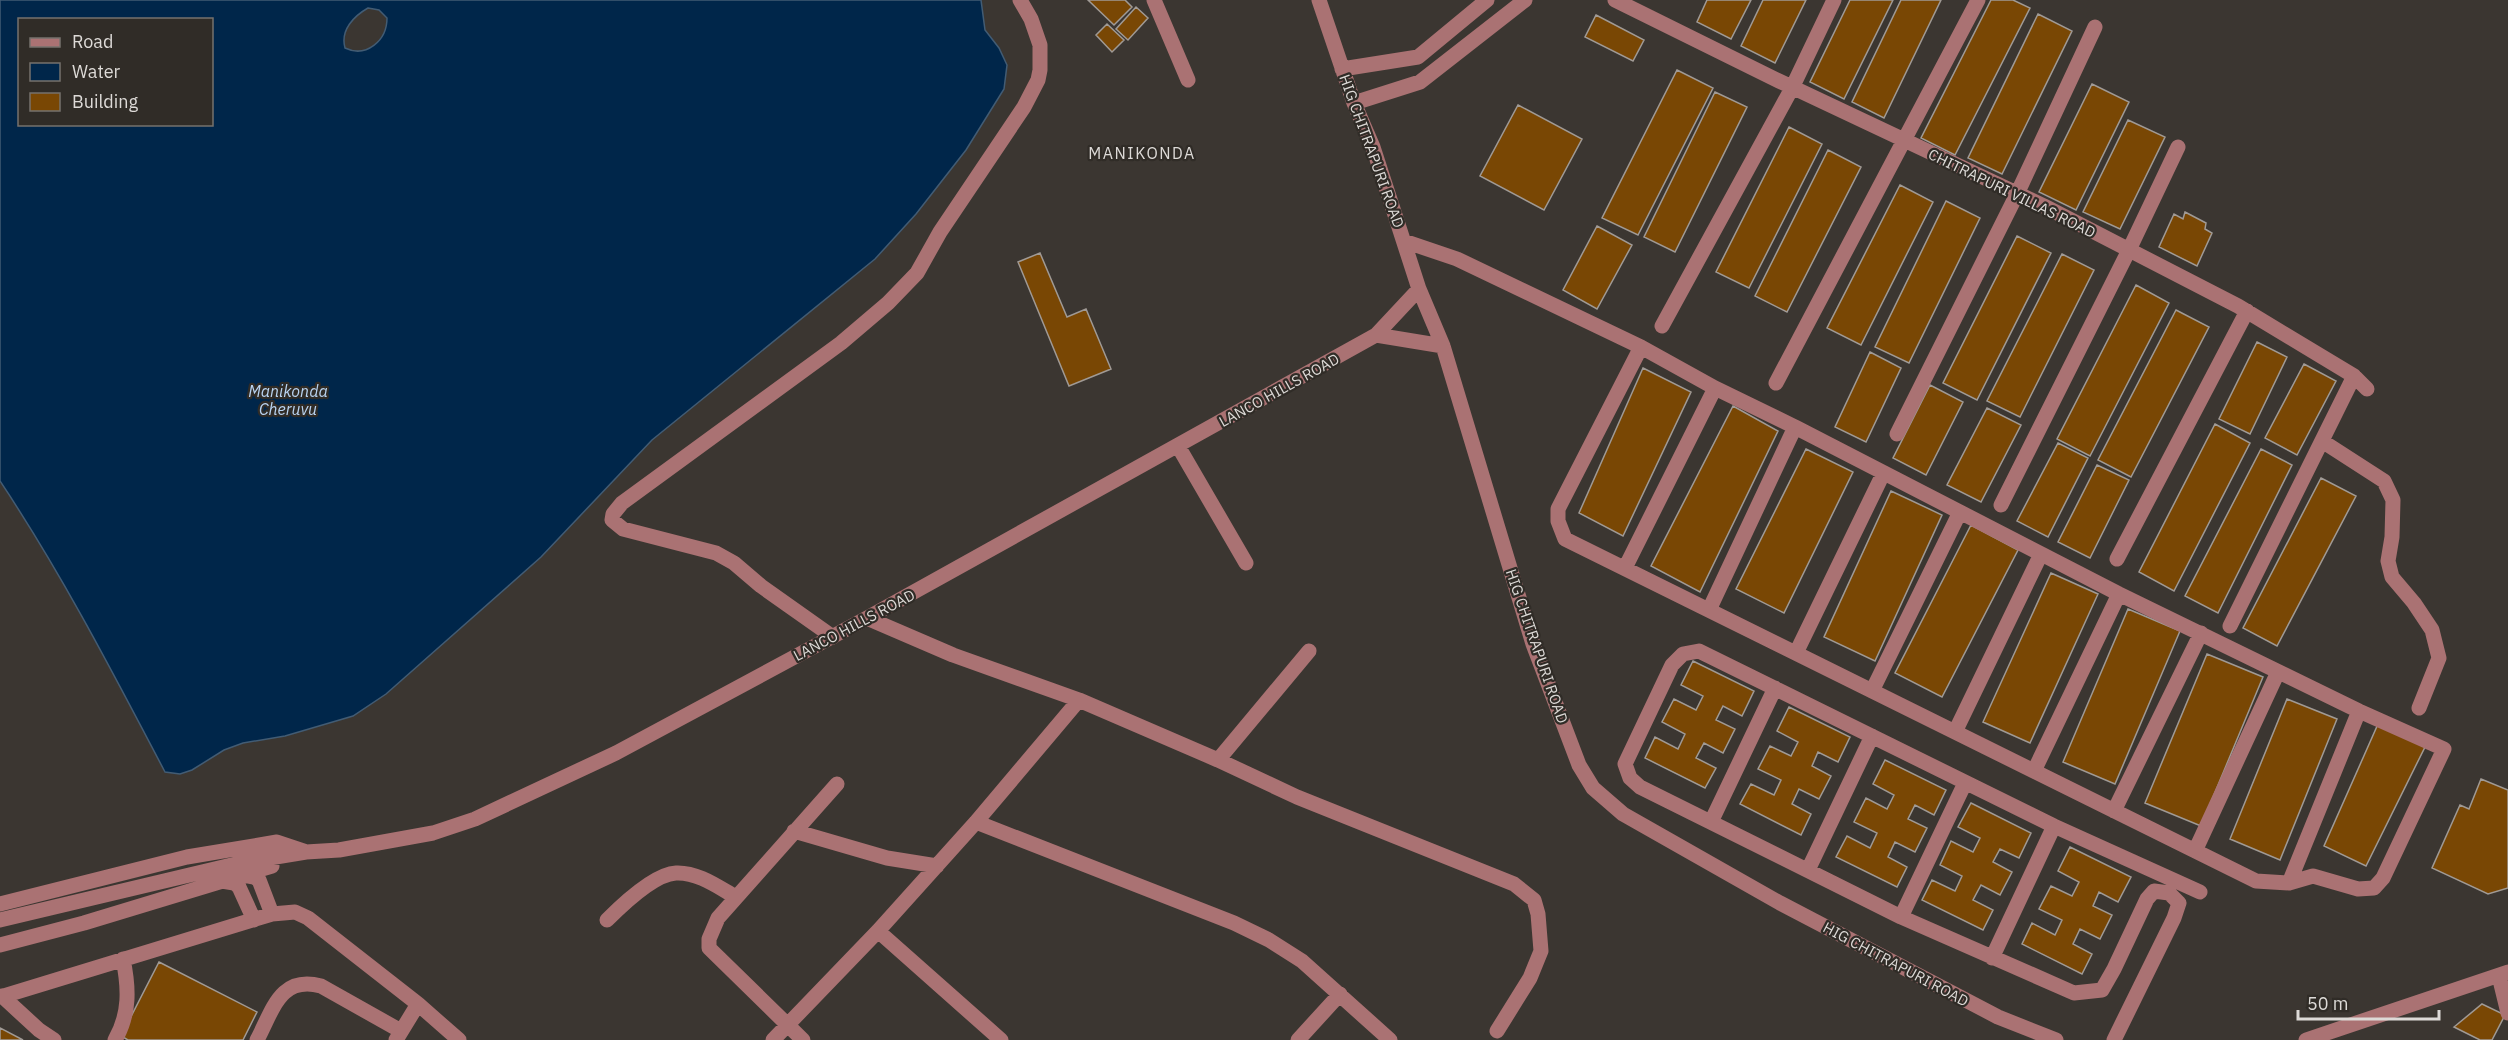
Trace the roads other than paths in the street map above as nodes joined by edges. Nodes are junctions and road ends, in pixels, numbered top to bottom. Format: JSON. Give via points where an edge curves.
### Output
{"nodes":[{"id":1,"x":1020,"y":0,"type":"edge"},
{"id":2,"x":1154,"y":0,"type":"edge"},
{"id":3,"x":1319,"y":0,"type":"edge"},
{"id":4,"x":1487,"y":0,"type":"edge"},
{"id":5,"x":1525,"y":0,"type":"edge"},
{"id":6,"x":1615,"y":0,"type":"edge"},
{"id":7,"x":1834,"y":0,"type":"edge"},
{"id":8,"x":1978,"y":0,"type":"edge"},
{"id":9,"x":2095,"y":27,"type":"dead end"},
{"id":10,"x":1342,"y":69,"type":"junction"},
{"id":11,"x":1188,"y":80,"type":"dead end"},
{"id":12,"x":1792,"y":88,"type":"junction"},
{"id":13,"x":1354,"y":103,"type":"junction"},
{"id":14,"x":1905,"y":141,"type":"junction"},
{"id":15,"x":2178,"y":147,"type":"dead end"},
{"id":16,"x":2017,"y":194,"type":"junction"},
{"id":17,"x":1404,"y":241,"type":"junction"},
{"id":18,"x":2129,"y":250,"type":"junction"},
{"id":19,"x":1419,"y":289,"type":"junction"},
{"id":20,"x":2247,"y":311,"type":"junction"},
{"id":21,"x":1662,"y":326,"type":"dead end"},
{"id":22,"x":1376,"y":335,"type":"junction"},
{"id":23,"x":1443,"y":346,"type":"junction"},
{"id":24,"x":1641,"y":347,"type":"junction"},
{"id":25,"x":2354,"y":376,"type":"junction"},
{"id":26,"x":1776,"y":383,"type":"dead end"},
{"id":27,"x":1715,"y":388,"type":"junction"},
{"id":28,"x":2367,"y":389,"type":"dead end"},
{"id":29,"x":1795,"y":427,"type":"junction"},
{"id":30,"x":1897,"y":434,"type":"dead end"},
{"id":31,"x":2322,"y":441,"type":"junction"},
{"id":32,"x":1178,"y":446,"type":"junction"},
{"id":33,"x":1883,"y":474,"type":"junction"},
{"id":34,"x":2001,"y":504,"type":"dead end"},
{"id":35,"x":1959,"y":512,"type":"junction"},
{"id":36,"x":2042,"y":554,"type":"junction"},
{"id":37,"x":2117,"y":559,"type":"dead end"},
{"id":38,"x":1246,"y":563,"type":"dead end"},
{"id":39,"x":1625,"y":568,"type":"junction"},
{"id":40,"x":2119,"y":594,"type":"junction"},
{"id":41,"x":1709,"y":610,"type":"junction"},
{"id":42,"x":867,"y":618,"type":"junction"},
{"id":43,"x":2230,"y":626,"type":"dead end"},
{"id":44,"x":2201,"y":633,"type":"junction"},
{"id":45,"x":833,"y":637,"type":"junction"},
{"id":46,"x":1309,"y":651,"type":"dead end"},
{"id":47,"x":1796,"y":653,"type":"junction"},
{"id":48,"x":2278,"y":672,"type":"junction"},
{"id":49,"x":1775,"y":688,"type":"junction"},
{"id":50,"x":1872,"y":691,"type":"junction"},
{"id":51,"x":1079,"y":700,"type":"junction"},
{"id":52,"x":2419,"y":708,"type":"dead end"},
{"id":53,"x":2359,"y":711,"type":"junction"},
{"id":54,"x":1955,"y":732,"type":"junction"},
{"id":55,"x":1872,"y":736,"type":"junction"},
{"id":56,"x":1218,"y":760,"type":"junction"},
{"id":57,"x":2034,"y":771,"type":"junction"},
{"id":58,"x":1965,"y":783,"type":"junction"},
{"id":59,"x":837,"y":784,"type":"dead end"},
{"id":60,"x":2114,"y":811,"type":"junction"},
{"id":61,"x":976,"y":822,"type":"junction"},
{"id":62,"x":1712,"y":822,"type":"junction"},
{"id":63,"x":2054,"y":826,"type":"junction"},
{"id":64,"x":794,"y":831,"type":"junction"},
{"id":65,"x":2195,"y":851,"type":"junction"},
{"id":66,"x":306,"y":852,"type":"junction"},
{"id":67,"x":272,"y":866,"type":"dead end"},
{"id":68,"x":937,"y":866,"type":"junction"},
{"id":69,"x":1808,"y":870,"type":"junction"},
{"id":70,"x":243,"y":875,"type":"junction"},
{"id":71,"x":222,"y":881,"type":"junction"},
{"id":72,"x":2289,"y":883,"type":"junction"},
{"id":73,"x":72,"y":886,"type":"junction"},
{"id":74,"x":2200,"y":892,"type":"dead end"},
{"id":75,"x":736,"y":897,"type":"junction"},
{"id":76,"x":77,"y":902,"type":"junction"},
{"id":77,"x":0,"y":904,"type":"edge"},
{"id":78,"x":272,"y":914,"type":"junction"},
{"id":79,"x":1901,"y":916,"type":"junction"},
{"id":80,"x":0,"y":920,"type":"edge"},
{"id":81,"x":254,"y":920,"type":"junction"},
{"id":82,"x":607,"y":920,"type":"dead end"},
{"id":83,"x":84,"y":923,"type":"junction"},
{"id":84,"x":878,"y":931,"type":"junction"},
{"id":85,"x":0,"y":945,"type":"edge"},
{"id":86,"x":1992,"y":958,"type":"junction"},
{"id":87,"x":123,"y":959,"type":"junction"},
{"id":88,"x":2503,"y":974,"type":"edge"},
{"id":89,"x":1340,"y":994,"type":"junction"},
{"id":90,"x":1,"y":996,"type":"edge"},
{"id":91,"x":418,"y":1004,"type":"junction"},
{"id":92,"x":2508,"y":1013,"type":"edge"},
{"id":93,"x":787,"y":1026,"type":"junction"},
{"id":94,"x":1497,"y":1031,"type":"dead end"},
{"id":95,"x":398,"y":1035,"type":"edge"},
{"id":96,"x":54,"y":1040,"type":"edge"},
{"id":97,"x":115,"y":1040,"type":"edge"},
{"id":98,"x":256,"y":1040,"type":"edge"},
{"id":99,"x":459,"y":1040,"type":"edge"},
{"id":100,"x":773,"y":1040,"type":"edge"},
{"id":101,"x":803,"y":1040,"type":"edge"},
{"id":102,"x":1001,"y":1040,"type":"edge"},
{"id":103,"x":1298,"y":1040,"type":"edge"},
{"id":104,"x":1390,"y":1040,"type":"edge"},
{"id":105,"x":2056,"y":1040,"type":"edge"},
{"id":106,"x":2114,"y":1040,"type":"edge"},
{"id":107,"x":2306,"y":1040,"type":"edge"}],
"edges":[{"from":1,"to":45,"type":"street","via":[[1040,45],[1038,80],[917,273],[841,343],[622,503],[613,514],[612,520],[623,529],[716,553],[734,563]]},
{"from":2,"to":11,"type":"street"},
{"from":3,"to":10,"type":"street","name":"HIG CHITRAPURI ROAD"},
{"from":4,"to":10,"type":"street","via":[[1418,57]]},
{"from":5,"to":13,"type":"street","via":[[1420,81]]},
{"from":6,"to":12,"type":"street","name":"CHITRAPURI VILLAS ROAD"},
{"from":7,"to":12,"type":"street"},
{"from":8,"to":14,"type":"street"},
{"from":9,"to":16,"type":"street"},
{"from":10,"to":13,"type":"street","name":"HIG CHITRAPURI ROAD"},
{"from":12,"to":14,"type":"street","name":"CHITRAPURI VILLAS ROAD"},
{"from":12,"to":21,"type":"street"},
{"from":13,"to":17,"type":"street","name":"HIG CHITRAPURI ROAD"},
{"from":14,"to":16,"type":"street","name":"CHITRAPURI VILLAS ROAD"},
{"from":14,"to":26,"type":"street"},
{"from":15,"to":18,"type":"street"},
{"from":16,"to":18,"type":"street","name":"CHITRAPURI VILLAS ROAD"},
{"from":16,"to":30,"type":"street"},
{"from":17,"to":19,"type":"street","name":"HIG CHITRAPURI ROAD"},
{"from":17,"to":24,"type":"street","via":[[1457,260]]},
{"from":18,"to":20,"type":"street","name":"CHITRAPURI VILLAS ROAD"},
{"from":18,"to":34,"type":"street"},
{"from":19,"to":22,"type":"street","name":"LANCO HILLS ROAD"},
{"from":19,"to":23,"type":"street","name":"HIG CHITRAPURI ROAD"},
{"from":20,"to":25,"type":"street","name":"CHITRAPURI VILLAS ROAD"},
{"from":20,"to":37,"type":"street"},
{"from":22,"to":23,"type":"street"},
{"from":22,"to":32,"type":"street","name":"LANCO HILLS ROAD"},
{"from":23,"to":105,"type":"street","name":"HIG CHITRAPURI ROAD","via":[[1533,644],[1579,765],[1593,788],[1623,813],[1780,903],[1998,1017]]},
{"from":24,"to":27,"type":"street"},
{"from":24,"to":39,"type":"street","via":[[1558,509],[1565,539]]},
{"from":25,"to":28,"type":"street","name":"CHITRAPURI VILLAS ROAD"},
{"from":25,"to":31,"type":"street"},
{"from":27,"to":29,"type":"street"},
{"from":27,"to":39,"type":"street"},
{"from":29,"to":33,"type":"street"},
{"from":29,"to":41,"type":"street"},
{"from":31,"to":43,"type":"street"},
{"from":31,"to":52,"type":"street","via":[[2384,481],[2393,500],[2388,561],[2392,577],[2432,630],[2439,658]]},
{"from":32,"to":38,"type":"street"},
{"from":32,"to":42,"type":"street","name":"LANCO HILLS ROAD"},
{"from":33,"to":35,"type":"street"},
{"from":33,"to":47,"type":"street"},
{"from":35,"to":36,"type":"street"},
{"from":35,"to":50,"type":"street"},
{"from":36,"to":40,"type":"street"},
{"from":36,"to":54,"type":"street"},
{"from":39,"to":41,"type":"street"},
{"from":40,"to":44,"type":"street"},
{"from":40,"to":57,"type":"street"},
{"from":41,"to":47,"type":"street"},
{"from":42,"to":45,"type":"street","name":"LANCO HILLS ROAD"},
{"from":42,"to":51,"type":"street"},
{"from":44,"to":48,"type":"street"},
{"from":44,"to":60,"type":"street"},
{"from":45,"to":66,"type":"street","name":"LANCO HILLS ROAD","via":[[616,753],[475,819],[433,833]]},
{"from":46,"to":56,"type":"street"},
{"from":47,"to":50,"type":"street"},
{"from":48,"to":53,"type":"street"},
{"from":48,"to":65,"type":"street"},
{"from":49,"to":55,"type":"street"},
{"from":49,"to":62,"type":"street"},
{"from":49,"to":62,"type":"street","via":[[1699,651],[1683,654],[1672,665],[1625,764],[1630,778],[1640,787]]},
{"from":50,"to":54,"type":"street"},
{"from":51,"to":56,"type":"street"},
{"from":51,"to":61,"type":"street"},
{"from":53,"to":72,"type":"street"},
{"from":53,"to":72,"type":"street","via":[[2444,749],[2383,878],[2374,888],[2358,889],[2313,876]]},
{"from":54,"to":57,"type":"street"},
{"from":55,"to":58,"type":"street"},
{"from":55,"to":69,"type":"street"},
{"from":56,"to":94,"type":"street","via":[[1297,797],[1514,884],[1534,900],[1541,951],[1530,978]]},
{"from":57,"to":60,"type":"street"},
{"from":58,"to":63,"type":"street"},
{"from":58,"to":79,"type":"street"},
{"from":59,"to":64,"type":"street"},
{"from":60,"to":65,"type":"street"},
{"from":61,"to":68,"type":"street"},
{"from":61,"to":89,"type":"street","via":[[1234,923],[1302,962]]},
{"from":62,"to":69,"type":"street"},
{"from":63,"to":74,"type":"street"},
{"from":63,"to":86,"type":"street"},
{"from":64,"to":68,"type":"street","via":[[887,858]]},
{"from":64,"to":75,"type":"street"},
{"from":65,"to":72,"type":"street","via":[[2256,881]]},
{"from":66,"to":73,"type":"street","via":[[277,842],[187,858]]},
{"from":66,"to":76,"type":"street","name":"LANCO HILLS ROAD","via":[[240,863]]},
{"from":67,"to":70,"type":"street"},
{"from":68,"to":84,"type":"street"},
{"from":69,"to":79,"type":"street"},
{"from":70,"to":71,"type":"street"},
{"from":70,"to":78,"type":"street","via":[[259,880]]},
{"from":71,"to":81,"type":"street","via":[[239,887]]},
{"from":71,"to":83,"type":"street"},
{"from":73,"to":76,"type":"street"},
{"from":73,"to":77,"type":"street"},
{"from":75,"to":82,"type":"street","via":[[693,875],[675,873],[658,879]]},
{"from":75,"to":93,"type":"street","via":[[711,930],[710,948]]},
{"from":76,"to":80,"type":"street","name":"LANCO HILLS ROAD"},
{"from":76,"to":83,"type":"street"},
{"from":78,"to":81,"type":"street"},
{"from":78,"to":91,"type":"street","via":[[302,914]]},
{"from":79,"to":86,"type":"street"},
{"from":81,"to":87,"type":"street"},
{"from":83,"to":85,"type":"street"},
{"from":84,"to":93,"type":"street"},
{"from":84,"to":102,"type":"street"},
{"from":86,"to":106,"type":"street","via":[[2074,993],[2102,990],[2146,899],[2154,891],[2169,892],[2179,903],[2174,918]]},
{"from":87,"to":90,"type":"street"},
{"from":87,"to":97,"type":"street","via":[[128,995]]},
{"from":88,"to":92,"type":"street"},
{"from":88,"to":107,"type":"street"},
{"from":89,"to":103,"type":"street"},
{"from":89,"to":104,"type":"street"},
{"from":90,"to":96,"type":"street"},
{"from":91,"to":95,"type":"street"},
{"from":91,"to":99,"type":"street"},
{"from":93,"to":100,"type":"street"},
{"from":93,"to":101,"type":"street"},
{"from":95,"to":98,"type":"street","via":[[321,986],[306,982],[289,986],[280,996]]}]}
